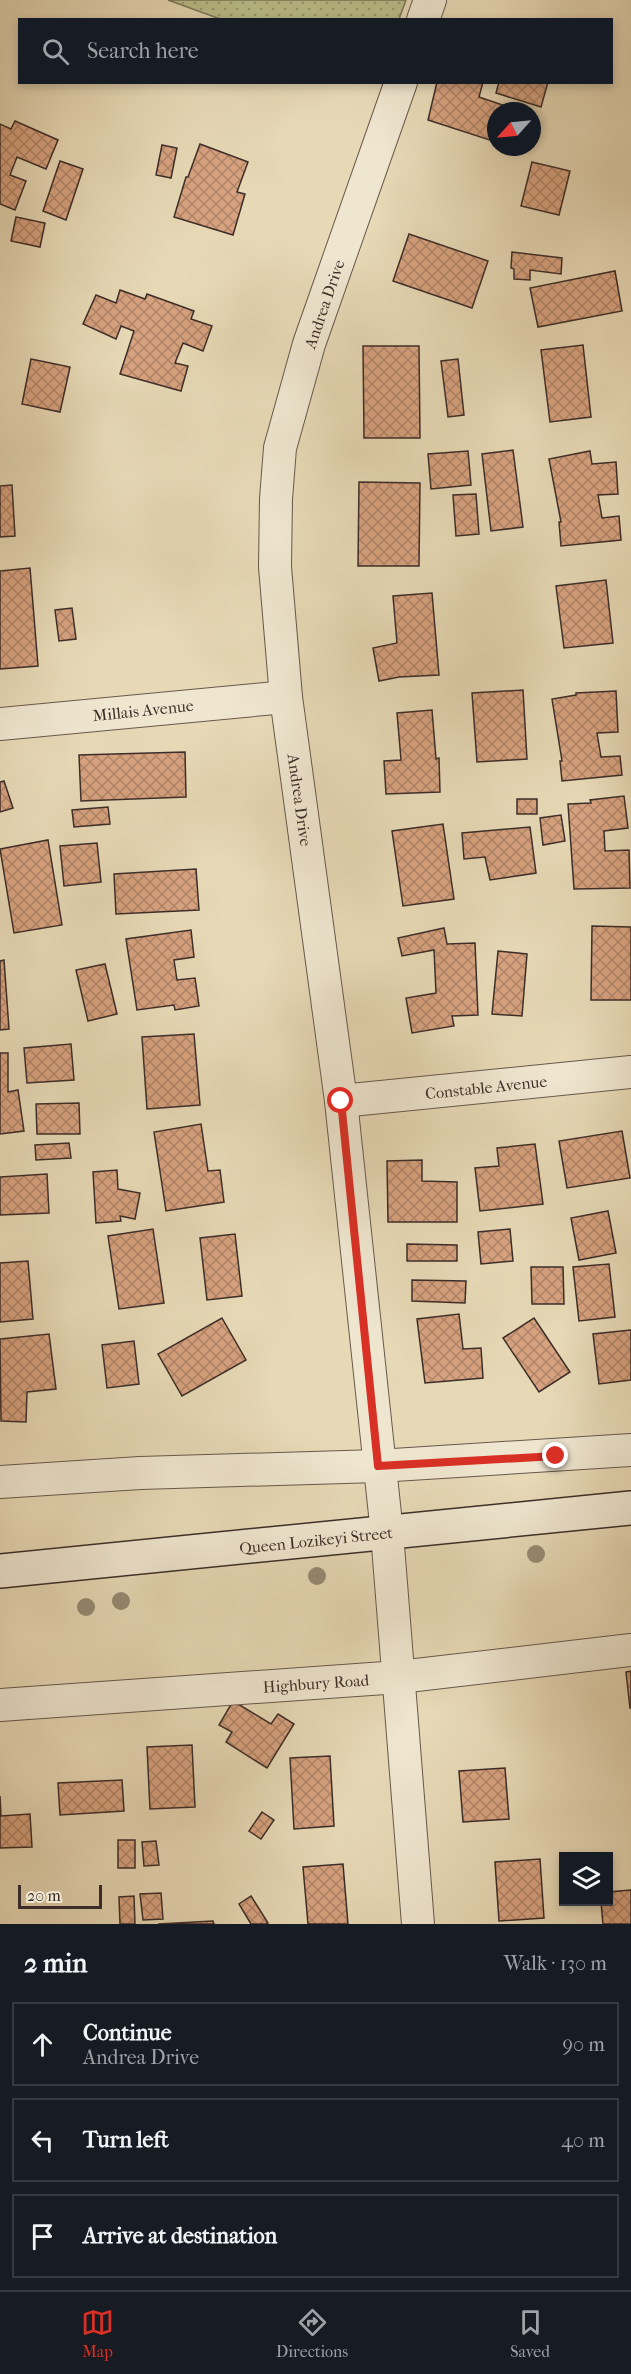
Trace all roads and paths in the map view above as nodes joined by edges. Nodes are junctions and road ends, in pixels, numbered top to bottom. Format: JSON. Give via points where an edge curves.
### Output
{"nodes":[{"id":1,"x":430,"y":0,"type":"edge"},
{"id":2,"x":424,"y":18,"type":"edge"},
{"id":3,"x":400,"y":84,"type":"edge"},
{"id":4,"x":286,"y":697,"type":"junction"},
{"id":5,"x":0,"y":724,"type":"edge"},
{"id":6,"x":631,"y":1072,"type":"edge"},
{"id":7,"x":341,"y":1101,"type":"junction"},
{"id":8,"x":631,"y":1450,"type":"edge"},
{"id":9,"x":378,"y":1466,"type":"junction"},
{"id":10,"x":0,"y":1482,"type":"edge"},
{"id":11,"x":631,"y":1508,"type":"edge"},
{"id":12,"x":387,"y":1533,"type":"junction"},
{"id":13,"x":0,"y":1571,"type":"edge"},
{"id":14,"x":631,"y":1650,"type":"edge"},
{"id":15,"x":399,"y":1677,"type":"junction"},
{"id":16,"x":0,"y":1705,"type":"edge"},
{"id":17,"x":418,"y":1924,"type":"edge"}],
"edges":[{"from":1,"to":2,"type":"street"},
{"from":3,"to":4,"type":"street","name":"Andrea Drive","via":[[309,344],[280,448],[275,567]]},
{"from":4,"to":5,"type":"street","name":"Millais Avenue"},
{"from":4,"to":7,"type":"street","name":"Andrea Drive"},
{"from":6,"to":7,"type":"street","name":"Constable Avenue"},
{"from":7,"to":9,"type":"street","name":"Andrea Drive"},
{"from":8,"to":9,"type":"street"},
{"from":9,"to":10,"type":"street","via":[[140,1473]]},
{"from":9,"to":12,"type":"street","name":"Andrea Drive"},
{"from":11,"to":12,"type":"main road","name":"Queen Lozikeyi Street"},
{"from":12,"to":13,"type":"main road","name":"Queen Lozikeyi Street"},
{"from":12,"to":15,"type":"street","name":"Andrea Drive"},
{"from":14,"to":15,"type":"street","name":"Highbury Road"},
{"from":15,"to":16,"type":"street","name":"Highbury Road"},
{"from":15,"to":17,"type":"street","name":"Andrea Drive"}]}
